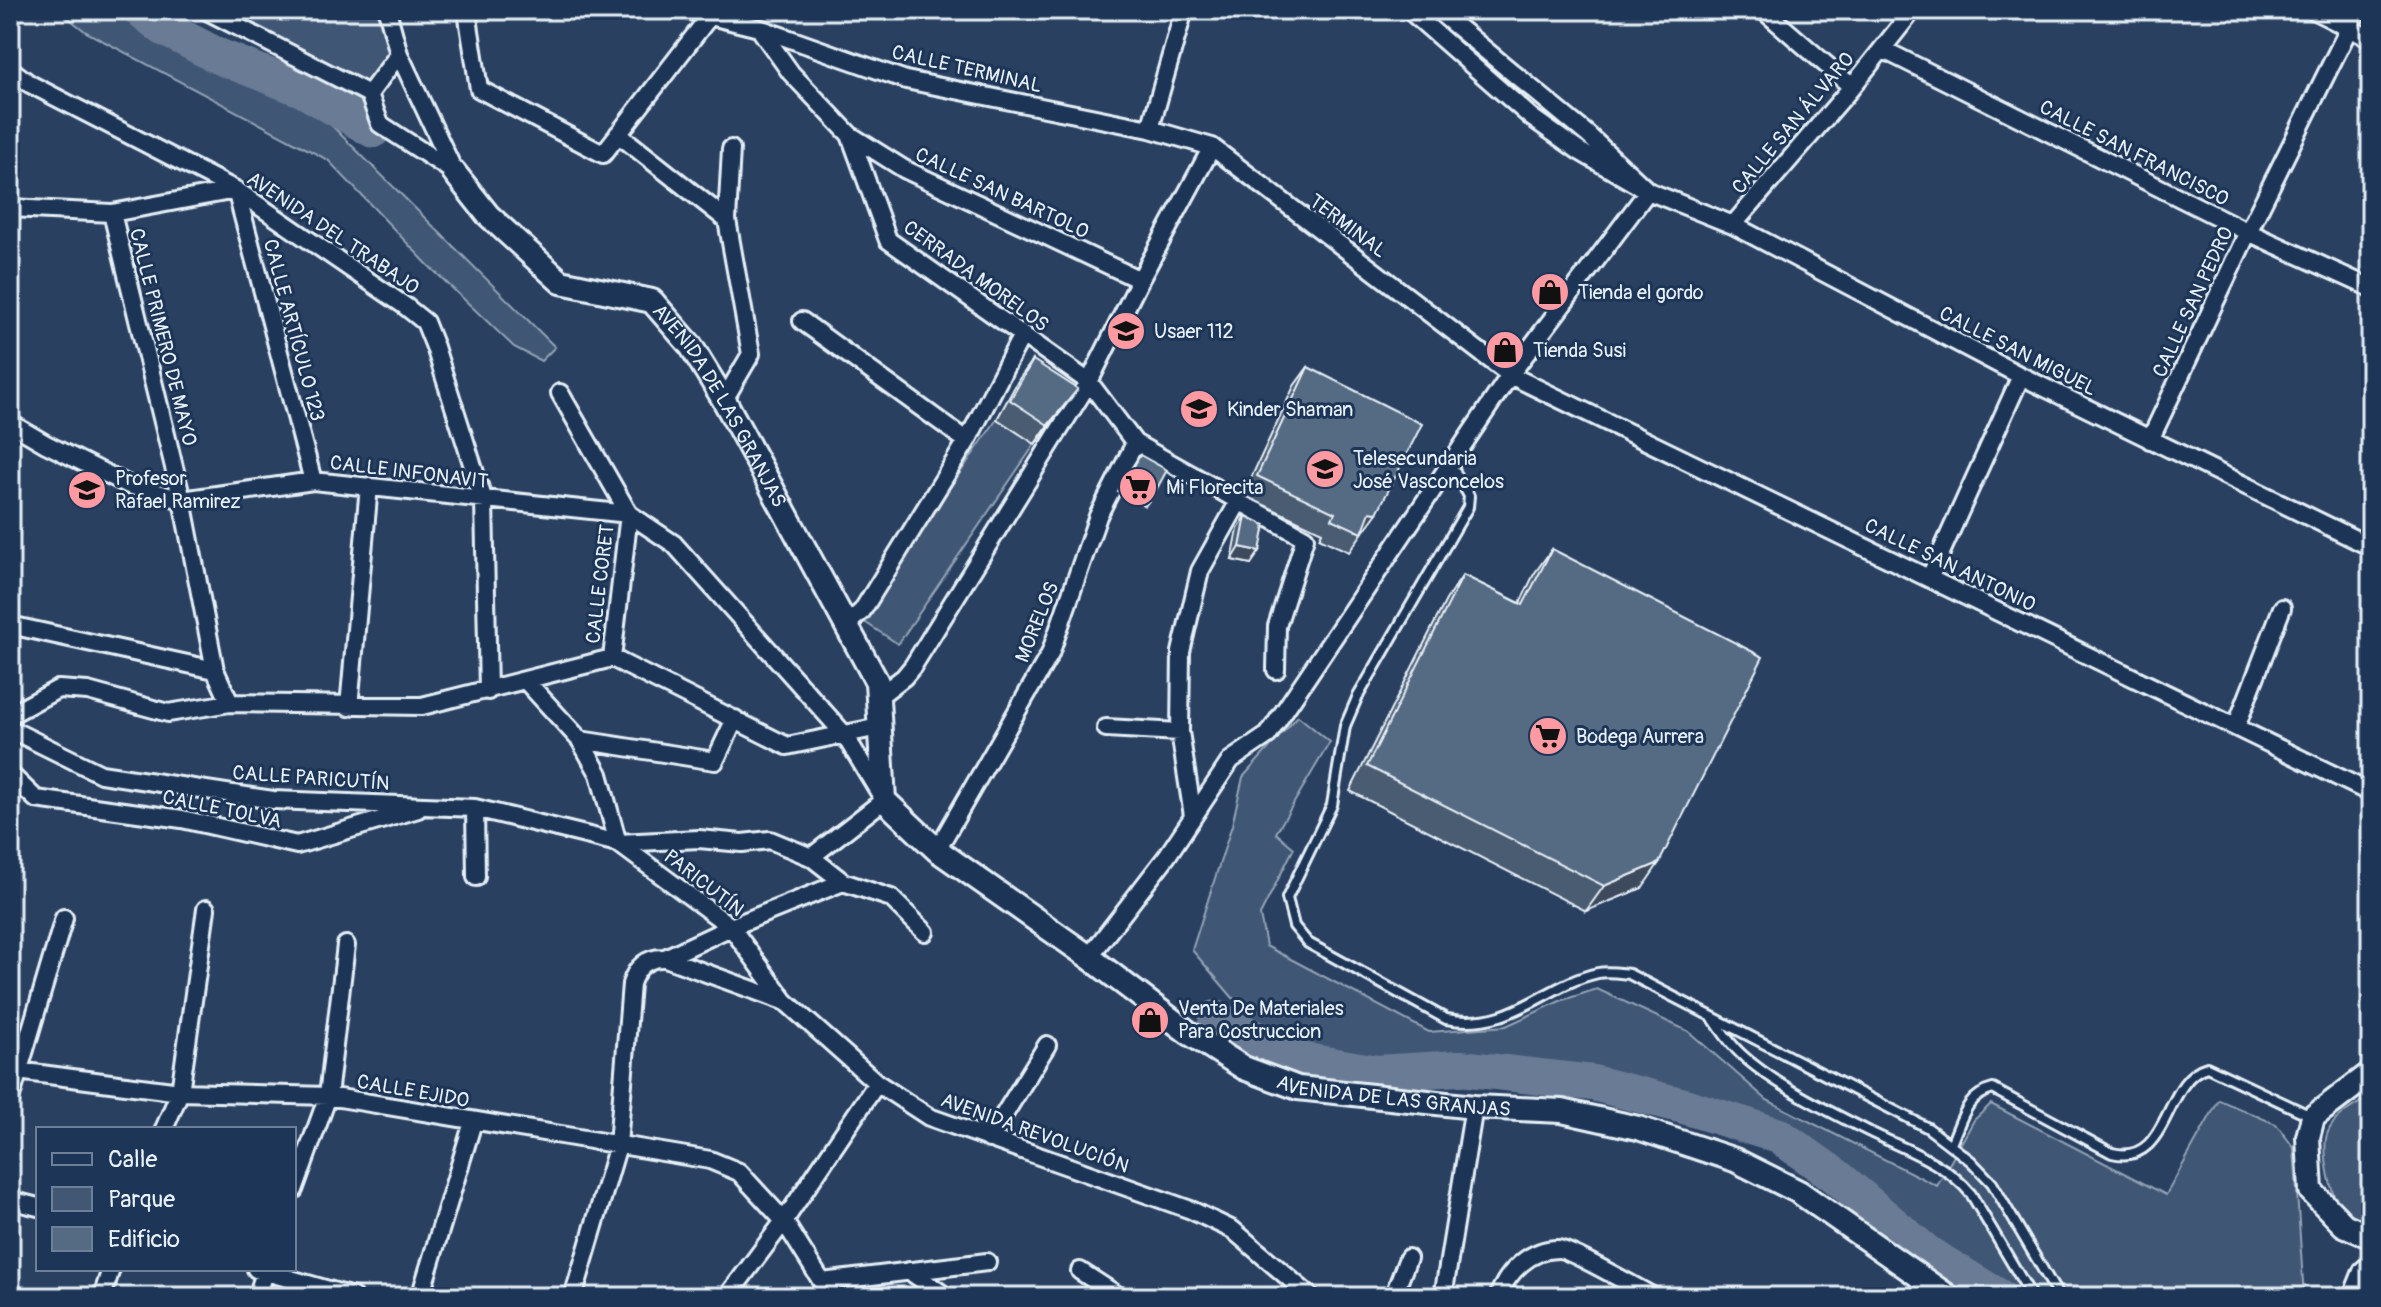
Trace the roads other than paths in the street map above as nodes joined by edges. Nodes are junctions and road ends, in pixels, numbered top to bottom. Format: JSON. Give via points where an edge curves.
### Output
{"nodes":[{"id":1,"x":205,"y":10,"type":"edge"},
{"id":2,"x":387,"y":10,"type":"edge"},
{"id":3,"x":470,"y":10,"type":"edge"},
{"id":4,"x":686,"y":10,"type":"edge"},
{"id":5,"x":1184,"y":10,"type":"edge"},
{"id":6,"x":1409,"y":10,"type":"edge"},
{"id":7,"x":1437,"y":10,"type":"edge"},
{"id":8,"x":1763,"y":10,"type":"edge"},
{"id":9,"x":1913,"y":10,"type":"edge"},
{"id":10,"x":2313,"y":10,"type":"edge"},
{"id":11,"x":2358,"y":10,"type":"edge"},
{"id":12,"x":709,"y":17,"type":"junction"},
{"id":13,"x":759,"y":28,"type":"junction"},
{"id":14,"x":2349,"y":28,"type":"junction"},
{"id":15,"x":2371,"y":39,"type":"edge"},
{"id":16,"x":1882,"y":49,"type":"junction"},
{"id":17,"x":399,"y":54,"type":"junction"},
{"id":18,"x":10,"y":69,"type":"edge"},
{"id":19,"x":1852,"y":87,"type":"junction"},
{"id":20,"x":369,"y":94,"type":"junction"},
{"id":21,"x":1150,"y":129,"type":"junction"},
{"id":22,"x":618,"y":134,"type":"junction"},
{"id":23,"x":850,"y":135,"type":"junction"},
{"id":24,"x":1212,"y":147,"type":"junction"},
{"id":25,"x":731,"y":149,"type":"dead end"},
{"id":26,"x":454,"y":172,"type":"junction"},
{"id":27,"x":236,"y":190,"type":"junction"},
{"id":28,"x":1648,"y":191,"type":"junction"},
{"id":29,"x":10,"y":208,"type":"edge"},
{"id":30,"x":112,"y":213,"type":"junction"},
{"id":31,"x":727,"y":220,"type":"junction"},
{"id":32,"x":1733,"y":225,"type":"junction"},
{"id":33,"x":2248,"y":232,"type":"junction"},
{"id":34,"x":1140,"y":280,"type":"junction"},
{"id":35,"x":2371,"y":288,"type":"edge"},
{"id":36,"x":802,"y":321,"type":"dead end"},
{"id":37,"x":1022,"y":335,"type":"junction"},
{"id":38,"x":1510,"y":375,"type":"junction"},
{"id":39,"x":2021,"y":376,"type":"junction"},
{"id":40,"x":1089,"y":382,"type":"junction"},
{"id":41,"x":560,"y":393,"type":"dead end"},
{"id":42,"x":724,"y":400,"type":"junction"},
{"id":43,"x":10,"y":423,"type":"edge"},
{"id":44,"x":2150,"y":440,"type":"junction"},
{"id":45,"x":967,"y":441,"type":"junction"},
{"id":46,"x":1135,"y":443,"type":"junction"},
{"id":47,"x":1451,"y":465,"type":"junction"},
{"id":48,"x":313,"y":481,"type":"junction"},
{"id":49,"x":369,"y":486,"type":"junction"},
{"id":50,"x":182,"y":500,"type":"junction"},
{"id":51,"x":484,"y":501,"type":"junction"},
{"id":52,"x":1239,"y":501,"type":"junction"},
{"id":53,"x":629,"y":514,"type":"junction"},
{"id":54,"x":2371,"y":547,"type":"edge"},
{"id":55,"x":1930,"y":577,"type":"junction"},
{"id":56,"x":2282,"y":608,"type":"dead end"},
{"id":57,"x":10,"y":625,"type":"edge"},
{"id":58,"x":846,"y":625,"type":"junction"},
{"id":59,"x":612,"y":658,"type":"junction"},
{"id":60,"x":215,"y":670,"type":"junction"},
{"id":61,"x":1276,"y":670,"type":"dead end"},
{"id":62,"x":526,"y":681,"type":"junction"},
{"id":63,"x":488,"y":691,"type":"junction"},
{"id":64,"x":878,"y":697,"type":"junction"},
{"id":65,"x":230,"y":703,"type":"junction"},
{"id":66,"x":349,"y":707,"type":"junction"},
{"id":67,"x":10,"y":715,"type":"edge"},
{"id":68,"x":735,"y":719,"type":"junction"},
{"id":69,"x":879,"y":727,"type":"junction"},
{"id":70,"x":2236,"y":727,"type":"junction"},
{"id":71,"x":1106,"y":728,"type":"dead end"},
{"id":72,"x":10,"y":729,"type":"edge"},
{"id":73,"x":1180,"y":732,"type":"junction"},
{"id":74,"x":844,"y":734,"type":"junction"},
{"id":75,"x":580,"y":740,"type":"junction"},
{"id":76,"x":10,"y":774,"type":"edge"},
{"id":77,"x":2371,"y":793,"type":"edge"},
{"id":78,"x":884,"y":800,"type":"junction"},
{"id":79,"x":431,"y":806,"type":"junction"},
{"id":80,"x":475,"y":808,"type":"junction"},
{"id":81,"x":1193,"y":816,"type":"junction"},
{"id":82,"x":618,"y":843,"type":"junction"},
{"id":83,"x":937,"y":850,"type":"junction"},
{"id":84,"x":811,"y":857,"type":"junction"},
{"id":85,"x":476,"y":877,"type":"dead end"},
{"id":86,"x":843,"y":882,"type":"junction"},
{"id":87,"x":206,"y":909,"type":"dead end"},
{"id":88,"x":64,"y":918,"type":"dead end"},
{"id":89,"x":731,"y":927,"type":"junction"},
{"id":90,"x":925,"y":932,"type":"dead end"},
{"id":91,"x":346,"y":945,"type":"dead end"},
{"id":92,"x":1089,"y":957,"type":"junction"},
{"id":93,"x":665,"y":958,"type":"junction"},
{"id":94,"x":786,"y":1002,"type":"junction"},
{"id":95,"x":1713,"y":1019,"type":"junction"},
{"id":96,"x":1047,"y":1045,"type":"dead end"},
{"id":97,"x":15,"y":1071,"type":"edge"},
{"id":98,"x":2371,"y":1073,"type":"edge"},
{"id":99,"x":877,"y":1083,"type":"junction"},
{"id":100,"x":180,"y":1092,"type":"junction"},
{"id":101,"x":328,"y":1096,"type":"junction"},
{"id":102,"x":10,"y":1100,"type":"edge"},
{"id":103,"x":1474,"y":1107,"type":"junction"},
{"id":104,"x":2313,"y":1117,"type":"junction"},
{"id":105,"x":473,"y":1122,"type":"junction"},
{"id":106,"x":165,"y":1127,"type":"edge"},
{"id":107,"x":989,"y":1139,"type":"junction"},
{"id":108,"x":1951,"y":1144,"type":"junction"},
{"id":109,"x":618,"y":1145,"type":"junction"},
{"id":110,"x":296,"y":1184,"type":"edge"},
{"id":111,"x":10,"y":1200,"type":"edge"},
{"id":112,"x":36,"y":1206,"type":"edge"},
{"id":113,"x":784,"y":1221,"type":"junction"},
{"id":114,"x":2371,"y":1237,"type":"edge"},
{"id":115,"x":1408,"y":1258,"type":"dead end"},
{"id":116,"x":987,"y":1262,"type":"dead end"},
{"id":117,"x":2371,"y":1267,"type":"edge"},
{"id":118,"x":110,"y":1271,"type":"edge"},
{"id":119,"x":262,"y":1271,"type":"edge"},
{"id":120,"x":265,"y":1271,"type":"edge"},
{"id":121,"x":909,"y":1271,"type":"junction"},
{"id":122,"x":1080,"y":1271,"type":"dead end"},
{"id":123,"x":822,"y":1282,"type":"junction"},
{"id":124,"x":102,"y":1297,"type":"edge"},
{"id":125,"x":257,"y":1297,"type":"edge"},
{"id":126,"x":353,"y":1297,"type":"edge"},
{"id":127,"x":420,"y":1297,"type":"edge"},
{"id":128,"x":573,"y":1297,"type":"edge"},
{"id":129,"x":727,"y":1297,"type":"edge"},
{"id":130,"x":836,"y":1297,"type":"edge"},
{"id":131,"x":947,"y":1297,"type":"edge"},
{"id":132,"x":1120,"y":1297,"type":"edge"},
{"id":133,"x":1311,"y":1297,"type":"edge"},
{"id":134,"x":1393,"y":1297,"type":"edge"},
{"id":135,"x":1443,"y":1297,"type":"edge"},
{"id":136,"x":1498,"y":1297,"type":"edge"},
{"id":137,"x":1654,"y":1297,"type":"edge"},
{"id":138,"x":1949,"y":1297,"type":"edge"},
{"id":139,"x":2032,"y":1297,"type":"edge"},
{"id":140,"x":2059,"y":1297,"type":"edge"},
{"id":141,"x":2355,"y":1297,"type":"edge"}],
"edges":[{"from":1,"to":20,"type":"street"},
{"from":2,"to":17,"type":"street"},
{"from":3,"to":22,"type":"street","via":[[479,89],[603,154]]},
{"from":4,"to":12,"type":"street","name":"CALLE TERMINAL"},
{"from":5,"to":21,"type":"street"},
{"from":6,"to":28,"type":"street","name":"CALLE SAN MIGUEL","via":[[1531,117]]},
{"from":7,"to":28,"type":"street","name":"CALLE SAN MIGUEL"},
{"from":8,"to":19,"type":"street"},
{"from":9,"to":16,"type":"street","name":"CALLE SAN ÁLVARO"},
{"from":10,"to":14,"type":"street"},
{"from":11,"to":14,"type":"street","name":"CALLE SAN PEDRO"},
{"from":12,"to":13,"type":"street","name":"CALLE TERMINAL"},
{"from":12,"to":22,"type":"street"},
{"from":13,"to":21,"type":"street","name":"CALLE TERMINAL","via":[[906,80]]},
{"from":13,"to":23,"type":"street","via":[[791,73]]},
{"from":14,"to":15,"type":"street"},
{"from":14,"to":33,"type":"street","name":"CALLE SAN PEDRO"},
{"from":16,"to":19,"type":"street","name":"CALLE SAN ÁLVARO"},
{"from":16,"to":33,"type":"street","name":"CALLE SAN FRANCISCO"},
{"from":17,"to":20,"type":"street"},
{"from":17,"to":26,"type":"street"},
{"from":18,"to":27,"type":"street","name":"AVENIDA DEL TRABAJO"},
{"from":19,"to":32,"type":"street","name":"CALLE SAN ÁLVARO"},
{"from":20,"to":26,"type":"street","name":"AVENIDA DE LAS GRANJAS","via":[[380,124]]},
{"from":21,"to":24,"type":"street","name":"TERMINAL"},
{"from":22,"to":31,"type":"street"},
{"from":23,"to":34,"type":"street","name":"CALLE SAN BARTOLO","via":[[904,169]]},
{"from":23,"to":37,"type":"street","name":"CERRADA MORELOS","via":[[888,240]]},
{"from":24,"to":34,"type":"street"},
{"from":24,"to":38,"type":"street","name":"TERMINAL"},
{"from":25,"to":31,"type":"street"},
{"from":26,"to":42,"type":"street","name":"AVENIDA DE LAS GRANJAS","via":[[488,215],[561,282],[652,301],[691,346]]},
{"from":27,"to":30,"type":"street"},
{"from":27,"to":48,"type":"street","name":"CALLE ARTÍCULO 123"},
{"from":27,"to":51,"type":"street","name":"AVENIDA DEL TRABAJO","via":[[425,322]]},
{"from":28,"to":32,"type":"street","name":"CALLE SAN MIGUEL"},
{"from":28,"to":38,"type":"street"},
{"from":29,"to":30,"type":"street"},
{"from":30,"to":50,"type":"street","name":"CALLE PRIMERO DE MAYO"},
{"from":31,"to":42,"type":"street","via":[[751,354]]},
{"from":32,"to":39,"type":"street","name":"CALLE SAN MIGUEL"},
{"from":33,"to":35,"type":"street","name":"CALLE SAN FRANCISCO"},
{"from":33,"to":44,"type":"street","name":"CALLE SAN PEDRO"},
{"from":34,"to":40,"type":"street"},
{"from":36,"to":45,"type":"street"},
{"from":37,"to":40,"type":"street","name":"CERRADA MORELOS"},
{"from":37,"to":45,"type":"street"},
{"from":38,"to":47,"type":"street"},
{"from":38,"to":55,"type":"street","name":"CALLE SAN ANTONIO"},
{"from":39,"to":44,"type":"street","name":"CALLE SAN MIGUEL"},
{"from":39,"to":55,"type":"street"},
{"from":40,"to":46,"type":"street","name":"CERRADA MORELOS"},
{"from":40,"to":64,"type":"street","via":[[913,666]]},
{"from":41,"to":53,"type":"street"},
{"from":42,"to":58,"type":"street","name":"AVENIDA DE LAS GRANJAS"},
{"from":43,"to":50,"type":"street","name":"CALLE INFONAVIT","via":[[129,485]]},
{"from":44,"to":54,"type":"street","name":"CALLE SAN MIGUEL"},
{"from":45,"to":58,"type":"street","via":[[862,611]]},
{"from":46,"to":52,"type":"street"},
{"from":46,"to":83,"type":"street","name":"MORELOS","via":[[1098,516],[1050,654]]},
{"from":47,"to":81,"type":"street","via":[[1268,735],[1231,760]]},
{"from":47,"to":95,"type":"lane","via":[[1469,496],[1468,507],[1345,726],[1332,805],[1287,898],[1294,926],[1308,943],[1446,1019],[1505,1016],[1601,972],[1629,974]]},
{"from":48,"to":49,"type":"street","name":"CALLE INFONAVIT"},
{"from":48,"to":50,"type":"street","name":"CALLE INFONAVIT"},
{"from":49,"to":51,"type":"street","name":"CALLE INFONAVIT"},
{"from":49,"to":66,"type":"street"},
{"from":50,"to":60,"type":"street","name":"CALLE PRIMERO DE MAYO"},
{"from":51,"to":53,"type":"street","name":"CALLE INFONAVIT"},
{"from":51,"to":63,"type":"street","name":"AVENIDA DEL TRABAJO"},
{"from":52,"to":61,"type":"street","via":[[1305,538],[1277,626]]},
{"from":52,"to":73,"type":"street","via":[[1200,571],[1181,652]]},
{"from":53,"to":59,"type":"street","name":"CALLE CORET"},
{"from":53,"to":74,"type":"street","name":"AVENIDA DE LAS GRANJAS","via":[[674,544]]},
{"from":55,"to":70,"type":"street","name":"CALLE SAN ANTONIO"},
{"from":56,"to":70,"type":"street"},
{"from":57,"to":60,"type":"street"},
{"from":58,"to":64,"type":"street","name":"AVENIDA DE LAS GRANJAS","via":[[877,682]]},
{"from":59,"to":62,"type":"street"},
{"from":59,"to":68,"type":"street"},
{"from":60,"to":65,"type":"street","name":"CALLE PRIMERO DE MAYO"},
{"from":62,"to":63,"type":"street"},
{"from":62,"to":75,"type":"street"},
{"from":63,"to":66,"type":"street","via":[[422,706]]},
{"from":64,"to":69,"type":"street","name":"AVENIDA DE LAS GRANJAS"},
{"from":65,"to":66,"type":"street"},
{"from":65,"to":67,"type":"street","via":[[168,713],[88,691],[58,689]]},
{"from":68,"to":74,"type":"street","via":[[787,746]]},
{"from":68,"to":75,"type":"street","via":[[715,761]]},
{"from":69,"to":74,"type":"street"},
{"from":69,"to":78,"type":"street","name":"AVENIDA DE LAS GRANJAS"},
{"from":70,"to":77,"type":"street","name":"CALLE SAN ANTONIO"},
{"from":71,"to":73,"type":"street"},
{"from":72,"to":79,"type":"street","name":"CALLE PARICUTÍN","via":[[101,774],[273,800]]},
{"from":73,"to":81,"type":"street"},
{"from":74,"to":78,"type":"street","name":"AVENIDA DE LAS GRANJAS"},
{"from":75,"to":82,"type":"street","via":[[599,774]]},
{"from":76,"to":79,"type":"street","name":"CALLE TOLVA","via":[[36,799],[182,819],[297,845]]},
{"from":78,"to":83,"type":"street","name":"AVENIDA DE LAS GRANJAS"},
{"from":78,"to":84,"type":"street"},
{"from":79,"to":80,"type":"street","name":"CALLE PARICUTÍN"},
{"from":80,"to":82,"type":"street","name":"CALLE PARICUTÍN"},
{"from":80,"to":85,"type":"street"},
{"from":81,"to":92,"type":"street"},
{"from":82,"to":84,"type":"street","via":[[770,840]]},
{"from":82,"to":89,"type":"street","name":"PARICUTÍN"},
{"from":83,"to":92,"type":"street","name":"AVENIDA DE LAS GRANJAS"},
{"from":84,"to":86,"type":"street"},
{"from":86,"to":89,"type":"street"},
{"from":86,"to":90,"type":"street","via":[[891,898]]},
{"from":87,"to":100,"type":"street"},
{"from":88,"to":97,"type":"street"},
{"from":89,"to":93,"type":"street"},
{"from":89,"to":94,"type":"street","name":"PARICUTÍN"},
{"from":91,"to":101,"type":"street"},
{"from":92,"to":103,"type":"street","name":"AVENIDA DE LAS GRANJAS","via":[[1244,1068],[1298,1088]]},
{"from":93,"to":94,"type":"street","name":"AVENIDA REVOLUCIÓN"},
{"from":93,"to":109,"type":"street","via":[[648,960],[631,984]]},
{"from":94,"to":99,"type":"street","name":"AVENIDA REVOLUCIÓN"},
{"from":95,"to":108,"type":"lane"},
{"from":95,"to":139,"type":"lane","via":[[1739,1053],[1767,1074],[1960,1180]]},
{"from":96,"to":107,"type":"street"},
{"from":97,"to":100,"type":"street","name":"CALLE EJIDO"},
{"from":97,"to":102,"type":"street"},
{"from":98,"to":104,"type":"street"},
{"from":99,"to":107,"type":"street","name":"AVENIDA REVOLUCIÓN","via":[[929,1117]]},
{"from":99,"to":113,"type":"street"},
{"from":100,"to":101,"type":"street","name":"CALLE EJIDO"},
{"from":100,"to":106,"type":"street"},
{"from":101,"to":105,"type":"street","name":"CALLE EJIDO"},
{"from":101,"to":110,"type":"street"},
{"from":103,"to":135,"type":"street"},
{"from":103,"to":138,"type":"street","name":"AVENIDA DE LAS GRANJAS","via":[[1562,1111],[1638,1128],[1735,1160],[1799,1192]]},
{"from":104,"to":108,"type":"lane","via":[[2207,1067],[2187,1078],[2155,1138],[2126,1156],[1993,1089],[1971,1100]]},
{"from":104,"to":114,"type":"street","via":[[2308,1137],[2311,1191],[2344,1225]]},
{"from":105,"to":109,"type":"street","name":"CALLE EJIDO"},
{"from":105,"to":127,"type":"street"},
{"from":107,"to":133,"type":"street","name":"AVENIDA REVOLUCIÓN","via":[[1233,1230]]},
{"from":108,"to":140,"type":"lane","via":[[1992,1183]]},
{"from":109,"to":113,"type":"street","name":"CALLE EJIDO","via":[[710,1160],[739,1172]]},
{"from":109,"to":128,"type":"street"},
{"from":111,"to":112,"type":"street"},
{"from":113,"to":123,"type":"street","name":"CALLE EJIDO"},
{"from":113,"to":129,"type":"street"},
{"from":115,"to":134,"type":"street"},
{"from":116,"to":121,"type":"street"},
{"from":117,"to":141,"type":"street"},
{"from":118,"to":124,"type":"street"},
{"from":119,"to":125,"type":"street"},
{"from":120,"to":126,"type":"street"},
{"from":121,"to":123,"type":"street"},
{"from":121,"to":131,"type":"street"},
{"from":122,"to":132,"type":"street"},
{"from":123,"to":130,"type":"street","name":"CALLE EJIDO"},
{"from":136,"to":137,"type":"street","via":[[1503,1283],[1531,1254],[1561,1248]]}]}
